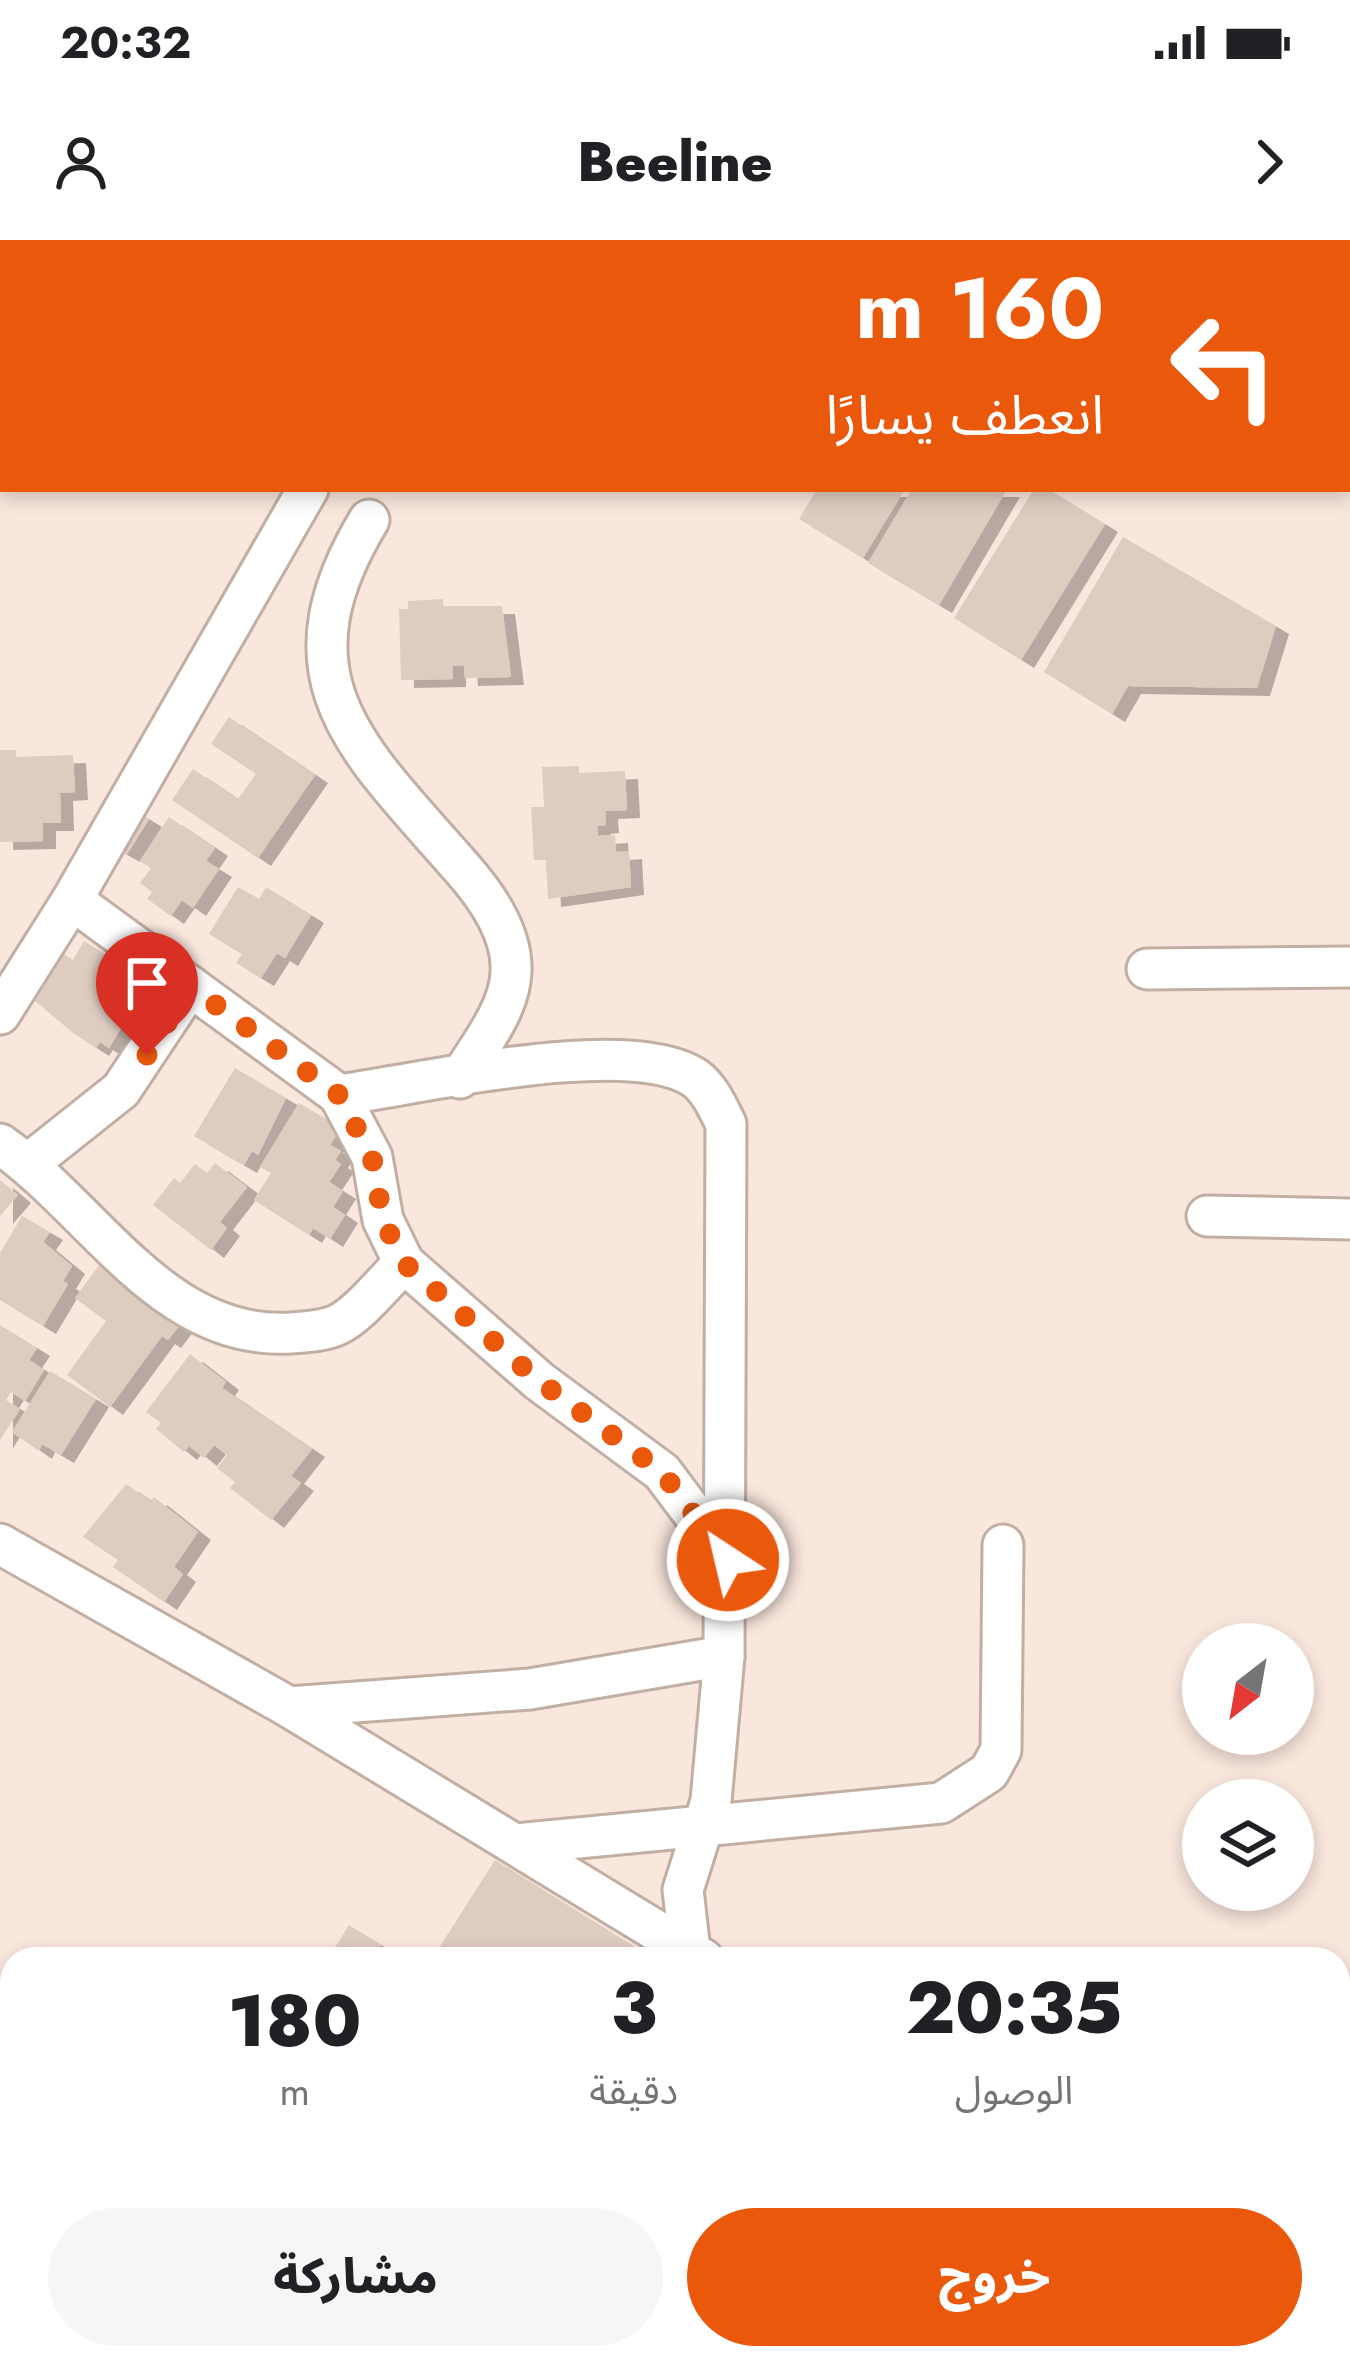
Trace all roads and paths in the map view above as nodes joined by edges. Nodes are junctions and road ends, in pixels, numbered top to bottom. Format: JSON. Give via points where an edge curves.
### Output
{"nodes":[{"id":1,"x":306,"y":492,"type":"edge"},
{"id":2,"x":369,"y":520,"type":"dead end"},
{"id":3,"x":72,"y":900,"type":"junction"},
{"id":4,"x":1350,"y":967,"type":"edge"},
{"id":5,"x":1147,"y":969,"type":"dead end"},
{"id":6,"x":190,"y":986,"type":"junction"},
{"id":7,"x":0,"y":1013,"type":"edge"},
{"id":8,"x":460,"y":1078,"type":"junction"},
{"id":9,"x":339,"y":1095,"type":"junction"},
{"id":10,"x":14,"y":1154,"type":"edge"},
{"id":11,"x":1207,"y":1216,"type":"dead end"},
{"id":12,"x":1350,"y":1219,"type":"edge"},
{"id":13,"x":404,"y":1263,"type":"junction"},
{"id":14,"x":0,"y":1544,"type":"edge"},
{"id":15,"x":1004,"y":1545,"type":"dead end"},
{"id":16,"x":728,"y":1560,"type":"junction"},
{"id":17,"x":724,"y":1656,"type":"junction"},
{"id":18,"x":290,"y":1707,"type":"junction"},
{"id":19,"x":699,"y":1830,"type":"junction"},
{"id":20,"x":516,"y":1844,"type":"junction"},
{"id":21,"x":684,"y":1947,"type":"edge"},
{"id":22,"x":695,"y":1947,"type":"edge"}],
"edges":[{"from":1,"to":3,"type":"street"},
{"from":2,"to":8,"type":"street","via":[[326,614],[325,673],[340,714],[478,886],[508,940],[512,975],[499,1014]]},
{"from":3,"to":6,"type":"street"},
{"from":3,"to":7,"type":"street"},
{"from":4,"to":5,"type":"street"},
{"from":6,"to":9,"type":"street"},
{"from":6,"to":10,"type":"street","via":[[121,1090]]},
{"from":8,"to":9,"type":"street"},
{"from":8,"to":16,"type":"street","via":[[600,1058],[656,1061],[696,1079],[712,1097],[726,1124]]},
{"from":9,"to":13,"type":"street","via":[[372,1157],[383,1220]]},
{"from":10,"to":13,"type":"street","via":[[165,1293],[213,1324],[264,1334],[338,1325]]},
{"from":11,"to":12,"type":"street"},
{"from":13,"to":16,"type":"street","via":[[539,1381],[662,1472]]},
{"from":14,"to":18,"type":"street"},
{"from":15,"to":19,"type":"street","via":[[1001,1750],[989,1772],[941,1803]]},
{"from":16,"to":17,"type":"street"},
{"from":17,"to":18,"type":"street","via":[[530,1689]]},
{"from":17,"to":19,"type":"street","via":[[711,1801]]},
{"from":18,"to":20,"type":"street"},
{"from":19,"to":20,"type":"street"},
{"from":19,"to":22,"type":"street","via":[[682,1890]]},
{"from":20,"to":21,"type":"street"}]}
